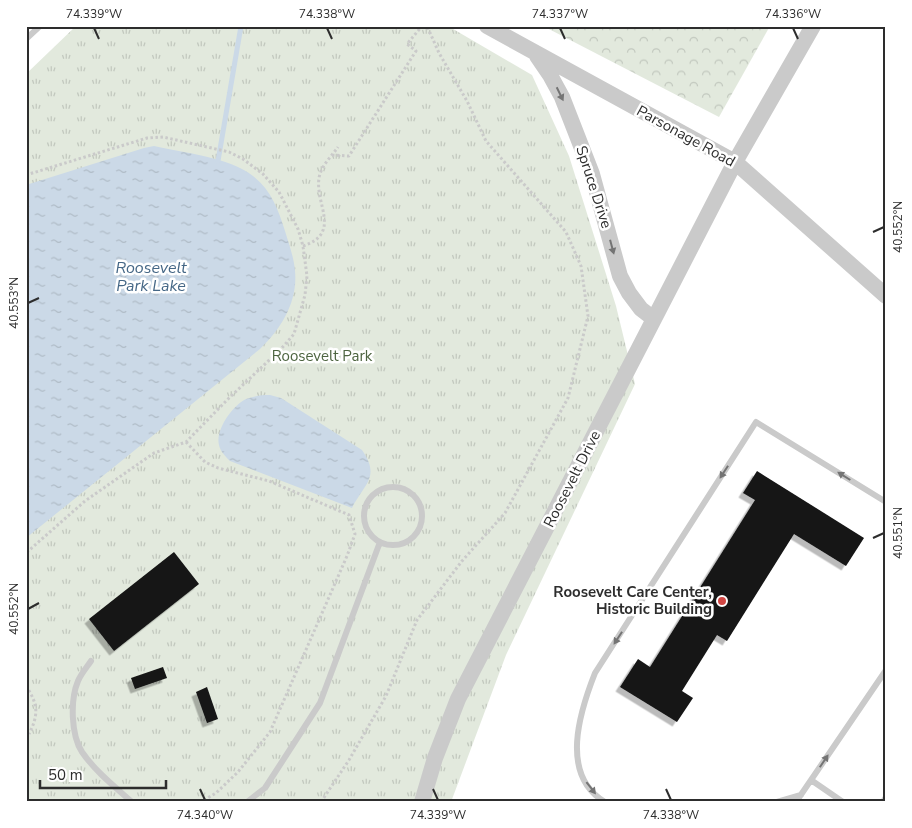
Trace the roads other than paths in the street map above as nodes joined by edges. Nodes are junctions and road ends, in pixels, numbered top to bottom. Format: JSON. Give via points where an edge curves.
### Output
{"nodes":[{"id":1,"x":40,"y":26,"type":"edge"},
{"id":2,"x":487,"y":26,"type":"edge"},
{"id":3,"x":813,"y":26,"type":"edge"},
{"id":4,"x":26,"y":40,"type":"edge"},
{"id":5,"x":535,"y":52,"type":"junction"},
{"id":6,"x":735,"y":162,"type":"junction"},
{"id":7,"x":886,"y":296,"type":"edge"},
{"id":8,"x":654,"y":319,"type":"junction"},
{"id":9,"x":886,"y":502,"type":"edge"},
{"id":10,"x":380,"y":542,"type":"junction"},
{"id":11,"x":91,"y":661,"type":"dead end"},
{"id":12,"x":886,"y":670,"type":"edge"},
{"id":13,"x":811,"y":780,"type":"junction"},
{"id":14,"x":801,"y":795,"type":"junction"},
{"id":15,"x":886,"y":797,"type":"edge"},
{"id":16,"x":132,"y":802,"type":"edge"},
{"id":17,"x":247,"y":802,"type":"edge"},
{"id":18,"x":422,"y":802,"type":"edge"},
{"id":19,"x":605,"y":802,"type":"edge"},
{"id":20,"x":777,"y":802,"type":"edge"},
{"id":21,"x":796,"y":802,"type":"edge"},
{"id":22,"x":843,"y":802,"type":"edge"},
{"id":23,"x":883,"y":802,"type":"edge"}],
"edges":[{"from":1,"to":4,"type":"lane"},
{"from":2,"to":5,"type":"street","name":"Parsonage Road"},
{"from":3,"to":6,"type":"street","name":"Roosevelt Drive"},
{"from":5,"to":6,"type":"street","name":"Parsonage Road"},
{"from":5,"to":8,"type":"street","name":"Spruce Drive","one_way":true,"via":[[566,106],[594,183],[620,276],[635,301]]},
{"from":6,"to":7,"type":"street","name":"Parsonage Road"},
{"from":6,"to":8,"type":"street","name":"Roosevelt Drive"},
{"from":8,"to":18,"type":"street","name":"Roosevelt Drive","via":[[458,699]]},
{"from":9,"to":19,"type":"lane","one_way":true,"via":[[756,422],[595,672],[583,704],[578,764],[589,786]]},
{"from":10,"to":10,"type":"lane","via":[[399,545],[408,541],[420,528],[422,518],[418,501],[403,489],[384,489],[375,494],[365,510],[367,529]]},
{"from":10,"to":17,"type":"lane","via":[[320,703],[265,788]]},
{"from":11,"to":16,"type":"lane","via":[[78,680],[75,694],[73,718],[76,738],[90,763]]},
{"from":13,"to":12,"type":"lane","one_way":true},
{"from":13,"to":14,"type":"lane"},
{"from":13,"to":22,"type":"lane"},
{"from":14,"to":20,"type":"lane"},
{"from":14,"to":21,"type":"lane"},
{"from":15,"to":23,"type":"lane"}]}
